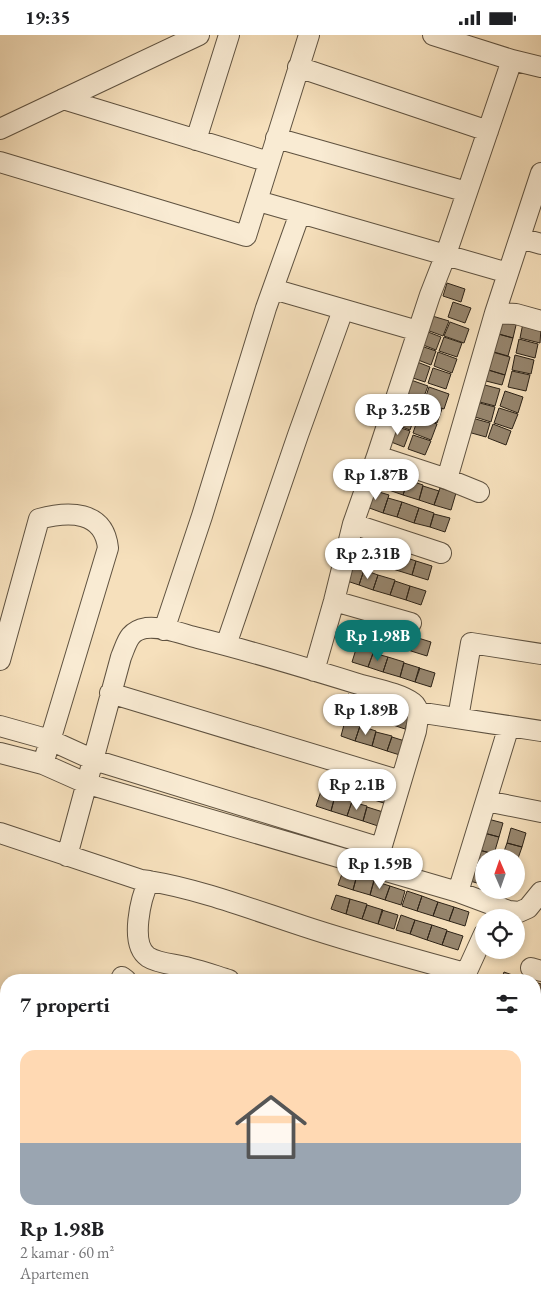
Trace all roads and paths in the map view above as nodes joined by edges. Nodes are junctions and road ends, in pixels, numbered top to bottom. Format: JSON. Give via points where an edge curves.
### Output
{"nodes":[{"id":1,"x":199,"y":35,"type":"edge"},
{"id":2,"x":229,"y":35,"type":"edge"},
{"id":3,"x":309,"y":35,"type":"edge"},
{"id":4,"x":433,"y":35,"type":"edge"},
{"id":5,"x":512,"y":60,"type":"junction"},
{"id":6,"x":298,"y":67,"type":"junction"},
{"id":7,"x":541,"y":67,"type":"edge"},
{"id":8,"x":64,"y":99,"type":"junction"},
{"id":9,"x":0,"y":129,"type":"edge"},
{"id":10,"x":488,"y":131,"type":"junction"},
{"id":11,"x":276,"y":138,"type":"junction"},
{"id":12,"x":196,"y":140,"type":"junction"},
{"id":13,"x":0,"y":162,"type":"edge"},
{"id":14,"x":269,"y":162,"type":"junction"},
{"id":15,"x":541,"y":173,"type":"edge"},
{"id":16,"x":467,"y":192,"type":"junction"},
{"id":17,"x":258,"y":201,"type":"junction"},
{"id":18,"x":300,"y":213,"type":"junction"},
{"id":19,"x":520,"y":237,"type":"junction"},
{"id":20,"x":541,"y":244,"type":"edge"},
{"id":21,"x":446,"y":254,"type":"junction"},
{"id":22,"x":508,"y":273,"type":"junction"},
{"id":23,"x":273,"y":289,"type":"junction"},
{"id":24,"x":344,"y":310,"type":"junction"},
{"id":25,"x":495,"y":313,"type":"junction"},
{"id":26,"x":541,"y":321,"type":"edge"},
{"id":27,"x":418,"y":331,"type":"junction"},
{"id":28,"x":377,"y":456,"type":"junction"},
{"id":29,"x":447,"y":479,"type":"junction"},
{"id":30,"x":479,"y":492,"type":"dead end"},
{"id":31,"x":353,"y":524,"type":"junction"},
{"id":32,"x":441,"y":553,"type":"dead end"},
{"id":33,"x":334,"y":601,"type":"junction"},
{"id":34,"x":411,"y":623,"type":"dead end"},
{"id":35,"x":164,"y":629,"type":"junction"},
{"id":36,"x":226,"y":645,"type":"junction"},
{"id":37,"x":541,"y":655,"type":"edge"},
{"id":38,"x":0,"y":661,"type":"edge"},
{"id":39,"x":314,"y":671,"type":"junction"},
{"id":40,"x":110,"y":693,"type":"junction"},
{"id":41,"x":417,"y":712,"type":"junction"},
{"id":42,"x":458,"y":718,"type":"junction"},
{"id":43,"x":0,"y":726,"type":"edge"},
{"id":44,"x":509,"y":726,"type":"junction"},
{"id":45,"x":541,"y":731,"type":"edge"},
{"id":46,"x":50,"y":740,"type":"junction"},
{"id":47,"x":0,"y":753,"type":"edge"},
{"id":48,"x":94,"y":760,"type":"junction"},
{"id":49,"x":43,"y":764,"type":"junction"},
{"id":50,"x":401,"y":781,"type":"junction"},
{"id":51,"x":88,"y":783,"type":"junction"},
{"id":52,"x":486,"y":801,"type":"junction"},
{"id":53,"x":541,"y":812,"type":"edge"},
{"id":54,"x":0,"y":833,"type":"edge"},
{"id":55,"x":381,"y":848,"type":"junction"},
{"id":56,"x":68,"y":856,"type":"junction"},
{"id":57,"x":376,"y":869,"type":"junction"},
{"id":58,"x":149,"y":881,"type":"junction"},
{"id":59,"x":458,"y":892,"type":"junction"},
{"id":60,"x":541,"y":892,"type":"edge"},
{"id":61,"x":489,"y":909,"type":"edge"},
{"id":62,"x":525,"y":909,"type":"edge"},
{"id":63,"x":475,"y":953,"type":"edge"},
{"id":64,"x":210,"y":974,"type":"edge"},
{"id":65,"x":455,"y":974,"type":"edge"},
{"id":66,"x":465,"y":974,"type":"edge"}],
"edges":[{"from":1,"to":8,"type":"street"},
{"from":2,"to":12,"type":"street"},
{"from":3,"to":6,"type":"street"},
{"from":4,"to":5,"type":"street"},
{"from":5,"to":7,"type":"street"},
{"from":5,"to":10,"type":"street"},
{"from":6,"to":10,"type":"street"},
{"from":6,"to":11,"type":"street"},
{"from":8,"to":9,"type":"street"},
{"from":8,"to":12,"type":"street"},
{"from":10,"to":16,"type":"street"},
{"from":11,"to":14,"type":"street"},
{"from":11,"to":16,"type":"street"},
{"from":12,"to":14,"type":"street"},
{"from":13,"to":17,"type":"street","via":[[246,236]]},
{"from":14,"to":17,"type":"street"},
{"from":15,"to":19,"type":"street"},
{"from":16,"to":21,"type":"street"},
{"from":17,"to":18,"type":"street"},
{"from":18,"to":21,"type":"street"},
{"from":18,"to":23,"type":"street"},
{"from":19,"to":20,"type":"street"},
{"from":19,"to":22,"type":"street"},
{"from":21,"to":22,"type":"street"},
{"from":21,"to":27,"type":"street"},
{"from":22,"to":25,"type":"street"},
{"from":23,"to":24,"type":"street"},
{"from":23,"to":35,"type":"street"},
{"from":24,"to":27,"type":"street"},
{"from":24,"to":36,"type":"street"},
{"from":25,"to":26,"type":"street","via":[[516,314]]},
{"from":25,"to":29,"type":"street"},
{"from":27,"to":28,"type":"street"},
{"from":28,"to":29,"type":"street"},
{"from":28,"to":31,"type":"street"},
{"from":29,"to":30,"type":"street"},
{"from":31,"to":32,"type":"street"},
{"from":31,"to":33,"type":"street"},
{"from":33,"to":34,"type":"street"},
{"from":33,"to":39,"type":"street"},
{"from":35,"to":36,"type":"street"},
{"from":35,"to":40,"type":"street","via":[[147,628],[129,636]]},
{"from":36,"to":39,"type":"street"},
{"from":37,"to":42,"type":"street","via":[[471,643]]},
{"from":38,"to":46,"type":"street","via":[[39,519],[66,514],[92,519],[107,537],[108,548]]},
{"from":39,"to":41,"type":"street","via":[[396,695],[413,703]]},
{"from":40,"to":48,"type":"street"},
{"from":40,"to":50,"type":"street"},
{"from":41,"to":42,"type":"street"},
{"from":41,"to":50,"type":"street","via":[[416,731]]},
{"from":42,"to":44,"type":"street"},
{"from":43,"to":46,"type":"street"},
{"from":44,"to":45,"type":"street"},
{"from":44,"to":52,"type":"street"},
{"from":46,"to":48,"type":"street"},
{"from":46,"to":49,"type":"street"},
{"from":47,"to":49,"type":"street"},
{"from":48,"to":51,"type":"street"},
{"from":48,"to":55,"type":"street"},
{"from":49,"to":51,"type":"street"},
{"from":50,"to":55,"type":"street"},
{"from":51,"to":56,"type":"street"},
{"from":51,"to":57,"type":"street"},
{"from":52,"to":53,"type":"street"},
{"from":52,"to":59,"type":"street"},
{"from":54,"to":56,"type":"street"},
{"from":55,"to":57,"type":"street"},
{"from":56,"to":58,"type":"street"},
{"from":57,"to":59,"type":"street"},
{"from":58,"to":64,"type":"street","via":[[139,919],[141,949],[147,957],[157,961]]},
{"from":58,"to":65,"type":"street","via":[[224,901]]},
{"from":59,"to":61,"type":"street"},
{"from":60,"to":62,"type":"street"},
{"from":63,"to":66,"type":"street"}]}
